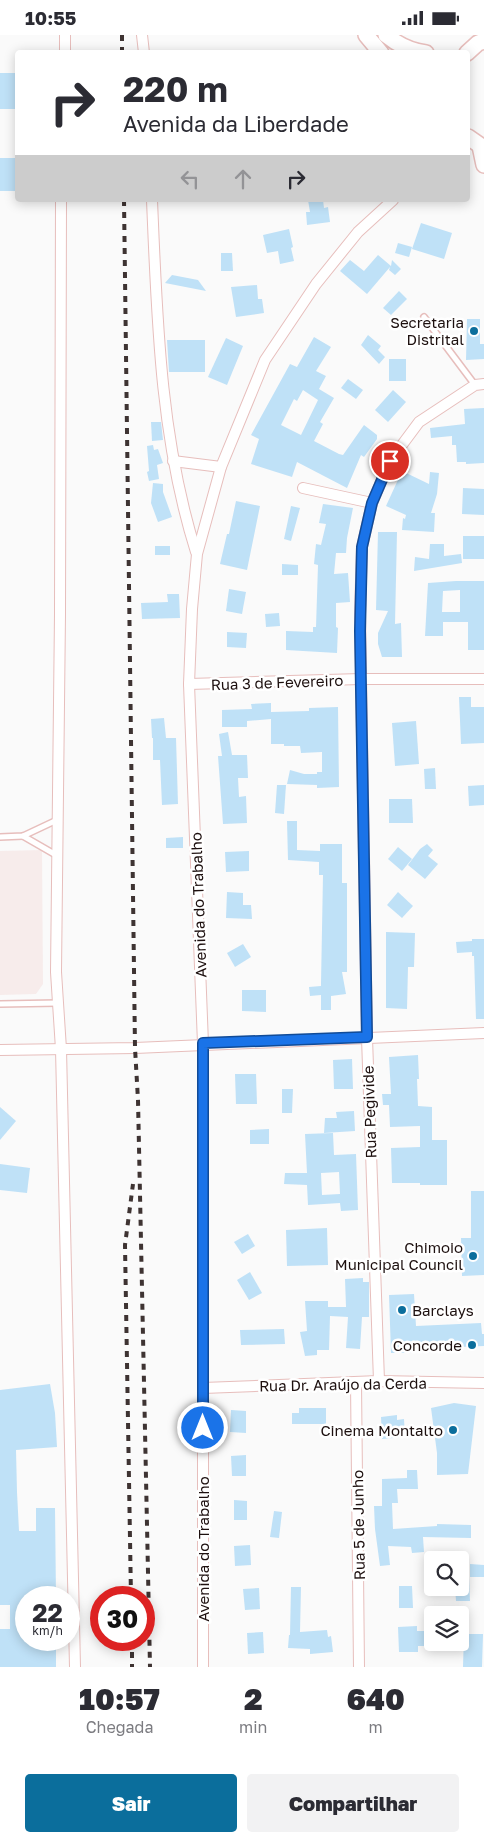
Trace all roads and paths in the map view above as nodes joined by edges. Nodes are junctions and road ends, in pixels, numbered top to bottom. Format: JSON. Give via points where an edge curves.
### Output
{"nodes":[{"id":1,"x":65,"y":35,"type":"edge"},
{"id":2,"x":142,"y":35,"type":"edge"},
{"id":3,"x":386,"y":35,"type":"edge"},
{"id":4,"x":484,"y":41,"type":"edge"},
{"id":5,"x":65,"y":50,"type":"edge"},
{"id":6,"x":144,"y":50,"type":"edge"},
{"id":7,"x":412,"y":50,"type":"edge"},
{"id":8,"x":470,"y":50,"type":"edge"},
{"id":9,"x":475,"y":145,"type":"edge"},
{"id":10,"x":484,"y":165,"type":"edge"},
{"id":11,"x":61,"y":202,"type":"edge"},
{"id":12,"x":152,"y":202,"type":"edge"},
{"id":13,"x":391,"y":202,"type":"edge"},
{"id":14,"x":424,"y":317,"type":"dead end"},
{"id":15,"x":480,"y":385,"type":"edge"},
{"id":16,"x":173,"y":461,"type":"junction"},
{"id":17,"x":221,"y":467,"type":"junction"},
{"id":18,"x":303,"y":487,"type":"dead end"},
{"id":19,"x":372,"y":503,"type":"junction"},
{"id":20,"x":197,"y":554,"type":"junction"},
{"id":21,"x":361,"y":679,"type":"junction"},
{"id":22,"x":484,"y":679,"type":"edge"},
{"id":23,"x":189,"y":684,"type":"junction"},
{"id":24,"x":57,"y":820,"type":"junction"},
{"id":25,"x":23,"y":836,"type":"junction"},
{"id":26,"x":0,"y":837,"type":"edge"},
{"id":27,"x":56,"y":855,"type":"junction"},
{"id":28,"x":58,"y":1003,"type":"junction"},
{"id":29,"x":0,"y":1004,"type":"edge"},
{"id":30,"x":484,"y":1033,"type":"edge"},
{"id":31,"x":367,"y":1037,"type":"junction"},
{"id":32,"x":203,"y":1043,"type":"junction"},
{"id":33,"x":61,"y":1049,"type":"junction"},
{"id":34,"x":0,"y":1050,"type":"edge"},
{"id":35,"x":379,"y":1381,"type":"junction"},
{"id":36,"x":356,"y":1383,"type":"junction"},
{"id":37,"x":484,"y":1383,"type":"edge"},
{"id":38,"x":203,"y":1388,"type":"junction"},
{"id":39,"x":75,"y":1667,"type":"edge"},
{"id":40,"x":203,"y":1667,"type":"edge"},
{"id":41,"x":360,"y":1667,"type":"edge"}],
"edges":[{"from":1,"to":5,"type":"street"},
{"from":2,"to":6,"type":"street"},
{"from":3,"to":7,"type":"street","via":[[402,47]]},
{"from":4,"to":8,"type":"street"},
{"from":9,"to":10,"type":"street"},
{"from":11,"to":24,"type":"street"},
{"from":12,"to":16,"type":"street","via":[[161,377]]},
{"from":13,"to":17,"type":"street","name":"Avenida do Trabalho","via":[[358,232],[316,284],[265,360]]},
{"from":14,"to":15,"type":"lane"},
{"from":15,"to":19,"type":"street","name":"Rua Pegivide","via":[[419,423],[390,461]]},
{"from":16,"to":17,"type":"street"},
{"from":16,"to":20,"type":"street"},
{"from":17,"to":20,"type":"street","name":"Avenida do Trabalho"},
{"from":18,"to":19,"type":"street"},
{"from":19,"to":21,"type":"street","name":"Rua Pegivide","via":[[362,547]]},
{"from":20,"to":23,"type":"street","name":"Avenida do Trabalho"},
{"from":21,"to":22,"type":"street","name":"Rua 3 de Fevereiro"},
{"from":21,"to":23,"type":"street","name":"Rua 3 de Fevereiro"},
{"from":21,"to":31,"type":"street","name":"Rua Pegivide"},
{"from":23,"to":32,"type":"street","name":"Avenida do Trabalho"},
{"from":24,"to":25,"type":"lane"},
{"from":24,"to":27,"type":"street"},
{"from":25,"to":26,"type":"lane"},
{"from":25,"to":27,"type":"lane"},
{"from":27,"to":28,"type":"street"},
{"from":28,"to":29,"type":"lane"},
{"from":28,"to":33,"type":"street"},
{"from":30,"to":31,"type":"street"},
{"from":31,"to":32,"type":"street"},
{"from":31,"to":35,"type":"street","name":"Rua Pegivide"},
{"from":32,"to":33,"type":"street"},
{"from":32,"to":38,"type":"street","name":"Avenida do Trabalho"},
{"from":33,"to":34,"type":"street"},
{"from":33,"to":39,"type":"street"},
{"from":35,"to":36,"type":"street","name":"Rua Dr. Araújo da Cerda"},
{"from":35,"to":37,"type":"street","name":"Rua Dr. Araújo da Cerda"},
{"from":36,"to":38,"type":"street","name":"Rua Dr. Araújo da Cerda"},
{"from":36,"to":41,"type":"street","name":"Rua 5 de Junho"},
{"from":38,"to":40,"type":"street","name":"Avenida do Trabalho"}]}
